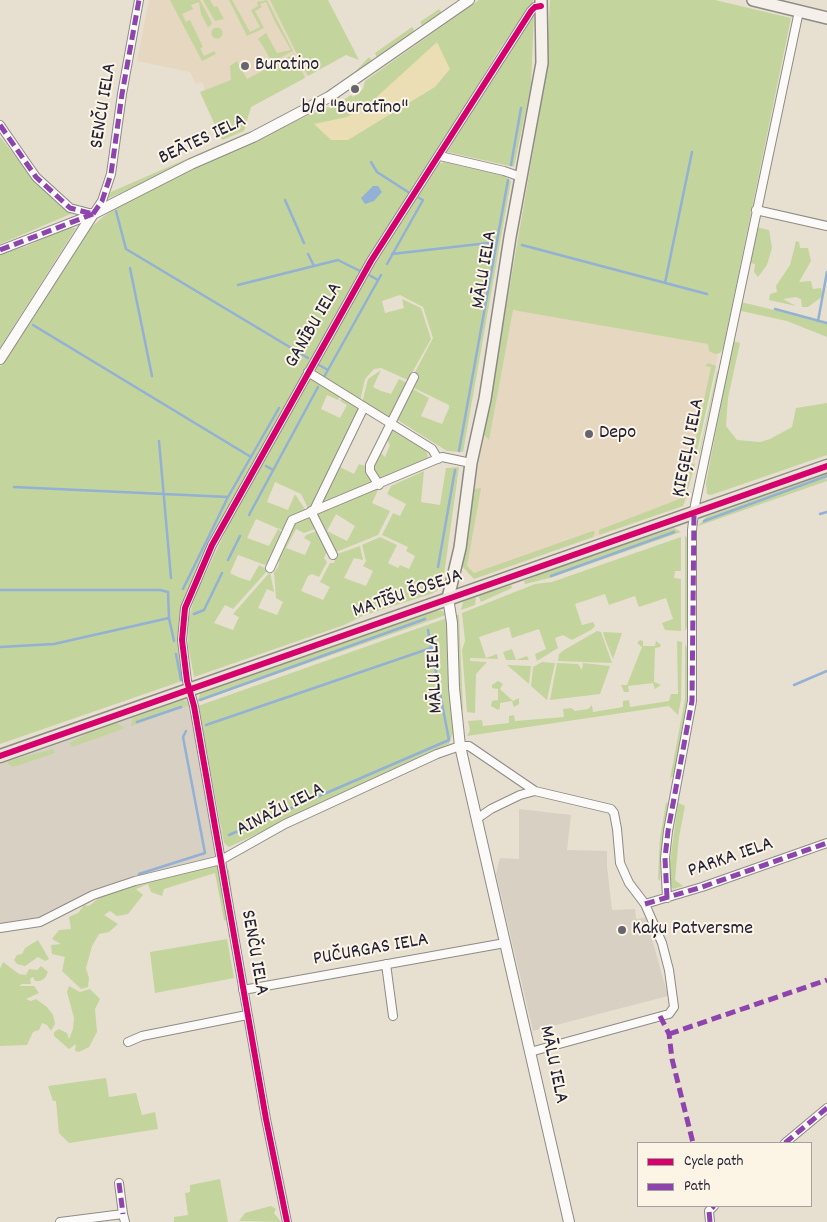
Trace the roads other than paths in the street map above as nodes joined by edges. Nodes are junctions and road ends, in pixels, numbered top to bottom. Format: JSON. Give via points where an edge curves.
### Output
{"nodes":[{"id":1,"x":139,"y":0,"type":"edge"},
{"id":2,"x":469,"y":0,"type":"edge"},
{"id":3,"x":753,"y":0,"type":"edge"},
{"id":4,"x":541,"y":3,"type":"edge"},
{"id":5,"x":799,"y":11,"type":"junction"},
{"id":6,"x":827,"y":18,"type":"edge"},
{"id":7,"x":0,"y":126,"type":"edge"},
{"id":8,"x":440,"y":156,"type":"junction"},
{"id":9,"x":521,"y":177,"type":"junction"},
{"id":10,"x":756,"y":210,"type":"junction"},
{"id":11,"x":93,"y":214,"type":"junction"},
{"id":12,"x":827,"y":226,"type":"edge"},
{"id":13,"x":0,"y":250,"type":"edge"},
{"id":14,"x":0,"y":359,"type":"edge"},
{"id":15,"x":308,"y":372,"type":"junction"},
{"id":16,"x":414,"y":376,"type":"dead end"},
{"id":17,"x":364,"y":407,"type":"junction"},
{"id":18,"x":391,"y":422,"type":"junction"},
{"id":19,"x":438,"y":459,"type":"junction"},
{"id":20,"x":471,"y":463,"type":"junction"},
{"id":21,"x":827,"y":466,"type":"edge"},
{"id":22,"x":379,"y":485,"type":"junction"},
{"id":23,"x":313,"y":511,"type":"junction"},
{"id":24,"x":694,"y":513,"type":"junction"},
{"id":25,"x":333,"y":556,"type":"dead end"},
{"id":26,"x":270,"y":568,"type":"dead end"},
{"id":27,"x":448,"y":598,"type":"junction"},
{"id":28,"x":190,"y":689,"type":"junction"},
{"id":29,"x":460,"y":746,"type":"junction"},
{"id":30,"x":0,"y":756,"type":"edge"},
{"id":31,"x":535,"y":791,"type":"junction"},
{"id":32,"x":478,"y":818,"type":"junction"},
{"id":33,"x":827,"y":843,"type":"edge"},
{"id":34,"x":222,"y":860,"type":"junction"},
{"id":35,"x":667,"y":898,"type":"junction"},
{"id":36,"x":646,"y":904,"type":"junction"},
{"id":37,"x":0,"y":928,"type":"edge"},
{"id":38,"x":505,"y":943,"type":"junction"},
{"id":39,"x":386,"y":964,"type":"junction"},
{"id":40,"x":243,"y":990,"type":"junction"},
{"id":41,"x":247,"y":1015,"type":"junction"},
{"id":42,"x":394,"y":1016,"type":"dead end"},
{"id":43,"x":128,"y":1042,"type":"dead end"},
{"id":44,"x":530,"y":1052,"type":"junction"},
{"id":45,"x":827,"y":1108,"type":"edge"},
{"id":46,"x":786,"y":1142,"type":"edge"},
{"id":47,"x":119,"y":1183,"type":"dead end"},
{"id":48,"x":712,"y":1207,"type":"edge"},
{"id":49,"x":124,"y":1218,"type":"edge"},
{"id":50,"x":60,"y":1222,"type":"edge"},
{"id":51,"x":287,"y":1222,"type":"edge"},
{"id":52,"x":569,"y":1222,"type":"edge"},
{"id":53,"x":710,"y":1222,"type":"edge"}],
"edges":[{"from":1,"to":11,"type":"street","name":"SENČU IELA","via":[[111,174],[102,201]]},
{"from":2,"to":11,"type":"street","name":"BEĀTES IELA","via":[[329,97]]},
{"from":3,"to":5,"type":"main road"},
{"from":4,"to":8,"type":"street","name":"GANĪBU IELA","via":[[531,11]]},
{"from":4,"to":9,"type":"main road","name":"MĀLU IELA","via":[[542,64]]},
{"from":5,"to":6,"type":"main road"},
{"from":5,"to":10,"type":"street","name":"ĶIEĢEĻU IELA"},
{"from":7,"to":11,"type":"street","via":[[36,177],[70,208]]},
{"from":8,"to":9,"type":"street"},
{"from":8,"to":15,"type":"street","name":"GANĪBU IELA","via":[[399,215]]},
{"from":9,"to":20,"type":"main road","name":"MĀLU IELA","via":[[485,399]]},
{"from":10,"to":12,"type":"street"},
{"from":10,"to":24,"type":"street","name":"ĶIEĢEĻU IELA"},
{"from":11,"to":13,"type":"street"},
{"from":11,"to":14,"type":"street"},
{"from":15,"to":17,"type":"street"},
{"from":15,"to":28,"type":"street","name":"GANĪBU IELA","via":[[212,545],[185,608],[182,640]]},
{"from":16,"to":18,"type":"street"},
{"from":17,"to":18,"type":"street"},
{"from":17,"to":23,"type":"street"},
{"from":18,"to":19,"type":"street","via":[[432,449]]},
{"from":18,"to":22,"type":"street","via":[[370,465]]},
{"from":19,"to":20,"type":"street"},
{"from":19,"to":22,"type":"street"},
{"from":20,"to":27,"type":"main road","name":"MĀLU IELA","via":[[460,548]]},
{"from":21,"to":24,"type":"main road","name":"MATĪŠU ŠOSEJA"},
{"from":22,"to":23,"type":"street"},
{"from":23,"to":25,"type":"street"},
{"from":23,"to":26,"type":"street","via":[[292,520]]},
{"from":24,"to":27,"type":"main road","name":"MATĪŠU ŠOSEJA"},
{"from":24,"to":35,"type":"street","name":"ĶIEĢEĻU IELA","via":[[692,701],[668,831],[665,858]]},
{"from":27,"to":28,"type":"main road","name":"MATĪŠU ŠOSEJA"},
{"from":27,"to":29,"type":"street","name":"MĀLU IELA"},
{"from":28,"to":30,"type":"main road","name":"MATĪŠU ŠOSEJA"},
{"from":28,"to":34,"type":"street","name":"SENČU IELA"},
{"from":29,"to":31,"type":"street","via":[[469,746]]},
{"from":29,"to":32,"type":"street","name":"MĀLU IELA"},
{"from":29,"to":34,"type":"street","name":"AINAŽU IELA","via":[[285,824]]},
{"from":31,"to":32,"type":"street","via":[[520,795]]},
{"from":31,"to":36,"type":"street","via":[[610,809],[616,821],[620,863],[629,883]]},
{"from":32,"to":38,"type":"street","name":"MĀLU IELA"},
{"from":33,"to":35,"type":"street","name":"PARKA IELA"},
{"from":34,"to":37,"type":"street","name":"AINAŽU IELA","via":[[135,881],[93,895],[40,922]]},
{"from":34,"to":40,"type":"street","name":"SENČU IELA"},
{"from":35,"to":36,"type":"street","name":"PARKA IELA"},
{"from":36,"to":44,"type":"street","via":[[662,943],[673,996],[674,1007],[669,1014]]},
{"from":38,"to":39,"type":"street","name":"PUČURGAS IELA"},
{"from":38,"to":44,"type":"street","name":"MĀLU IELA"},
{"from":39,"to":40,"type":"street","name":"PUČURGAS IELA"},
{"from":39,"to":42,"type":"street"},
{"from":40,"to":41,"type":"street","name":"SENČU IELA"},
{"from":41,"to":43,"type":"street","via":[[142,1036]]},
{"from":41,"to":51,"type":"street","name":"SENČU IELA"},
{"from":44,"to":52,"type":"street","name":"MĀLU IELA"},
{"from":45,"to":46,"type":"street"},
{"from":47,"to":49,"type":"street"},
{"from":48,"to":53,"type":"street","via":[[708,1210]]},
{"from":49,"to":50,"type":"street"}]}
